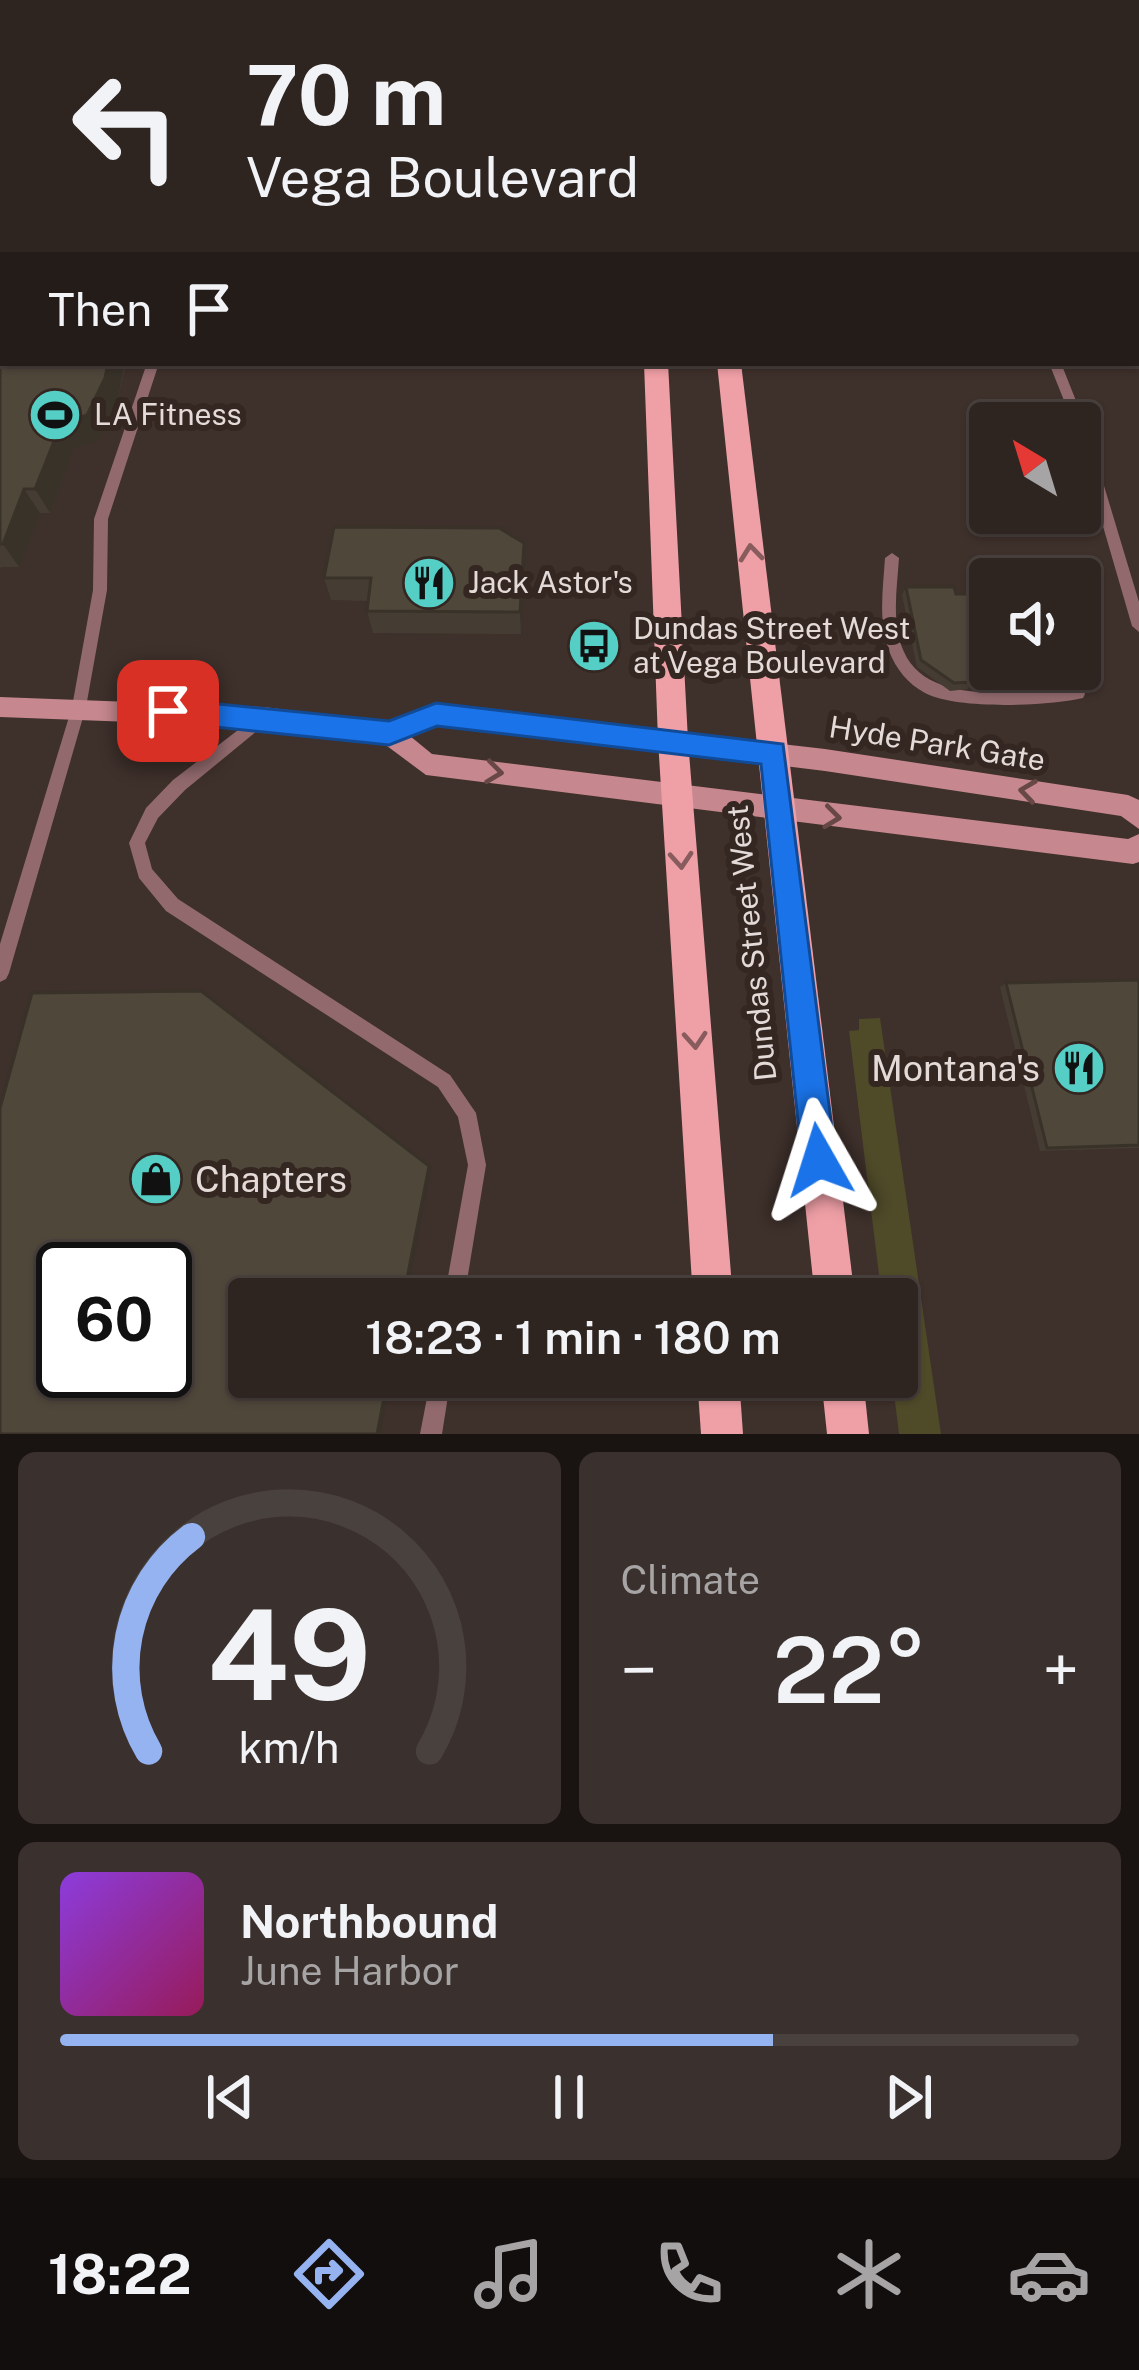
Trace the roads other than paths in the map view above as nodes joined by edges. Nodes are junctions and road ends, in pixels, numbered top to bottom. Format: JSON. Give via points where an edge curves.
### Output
{"nodes":[{"id":1,"x":152,"y":366,"type":"edge"},
{"id":2,"x":656,"y":366,"type":"edge"},
{"id":3,"x":729,"y":366,"type":"edge"},
{"id":4,"x":1056,"y":366,"type":"edge"},
{"id":5,"x":1070,"y":402,"type":"edge"},
{"id":6,"x":1101,"y":498,"type":"edge"},
{"id":7,"x":892,"y":558,"type":"dead end"},
{"id":8,"x":1139,"y":626,"type":"edge"},
{"id":9,"x":1078,"y":694,"type":"dead end"},
{"id":10,"x":0,"y":707,"type":"edge"},
{"id":11,"x":79,"y":707,"type":"junction"},
{"id":12,"x":263,"y":717,"type":"junction"},
{"id":13,"x":389,"y":733,"type":"junction"},
{"id":14,"x":673,"y":740,"type":"junction"},
{"id":15,"x":773,"y":753,"type":"junction"},
{"id":16,"x":676,"y":796,"type":"junction"},
{"id":17,"x":779,"y":810,"type":"junction"},
{"id":18,"x":1139,"y":817,"type":"edge"},
{"id":19,"x":1139,"y":846,"type":"edge"},
{"id":20,"x":0,"y":973,"type":"edge"},
{"id":21,"x":458,"y":1278,"type":"edge"},
{"id":22,"x":711,"y":1278,"type":"edge"},
{"id":23,"x":833,"y":1278,"type":"edge"},
{"id":24,"x":437,"y":1398,"type":"edge"},
{"id":25,"x":719,"y":1398,"type":"edge"},
{"id":26,"x":844,"y":1398,"type":"edge"},
{"id":27,"x":431,"y":1434,"type":"edge"},
{"id":28,"x":722,"y":1434,"type":"edge"},
{"id":29,"x":848,"y":1434,"type":"edge"}],
"edges":[{"from":1,"to":11,"type":"lane","via":[[101,519],[100,590]]},
{"from":2,"to":14,"type":"main road","name":"Dundas Street West"},
{"from":15,"to":3,"type":"main road","name":"Dundas Street West","one_way":true},
{"from":4,"to":5,"type":"lane"},
{"from":6,"to":8,"type":"lane"},
{"from":7,"to":9,"type":"lane","via":[[887,598],[897,647],[904,672],[921,688],[947,696]]},
{"from":10,"to":11,"type":"street"},
{"from":11,"to":12,"type":"street"},
{"from":11,"to":20,"type":"lane"},
{"from":12,"to":13,"type":"street"},
{"from":12,"to":21,"type":"lane","via":[[152,813],[136,843],[146,873],[172,905],[444,1081],[467,1113],[477,1165]]},
{"from":13,"to":14,"type":"street","name":"Hyde Park Gate","via":[[436,714]]},
{"from":13,"to":16,"type":"street","one_way":true,"via":[[426,764]]},
{"from":14,"to":15,"type":"street","name":"Hyde Park Gate"},
{"from":14,"to":16,"type":"main road","name":"Dundas Street West"},
{"from":15,"to":17,"type":"main road","name":"Dundas Street West"},
{"from":18,"to":15,"type":"street","name":"Hyde Park Gate","one_way":true,"via":[[1128,806]]},
{"from":16,"to":17,"type":"street"},
{"from":16,"to":22,"type":"main road","name":"Dundas Street West","one_way":true},
{"from":17,"to":19,"type":"street","one_way":true,"via":[[1132,852]]},
{"from":17,"to":23,"type":"main road","name":"Dundas Street West"},
{"from":24,"to":27,"type":"lane"},
{"from":25,"to":28,"type":"main road"},
{"from":26,"to":29,"type":"main road"}]}
